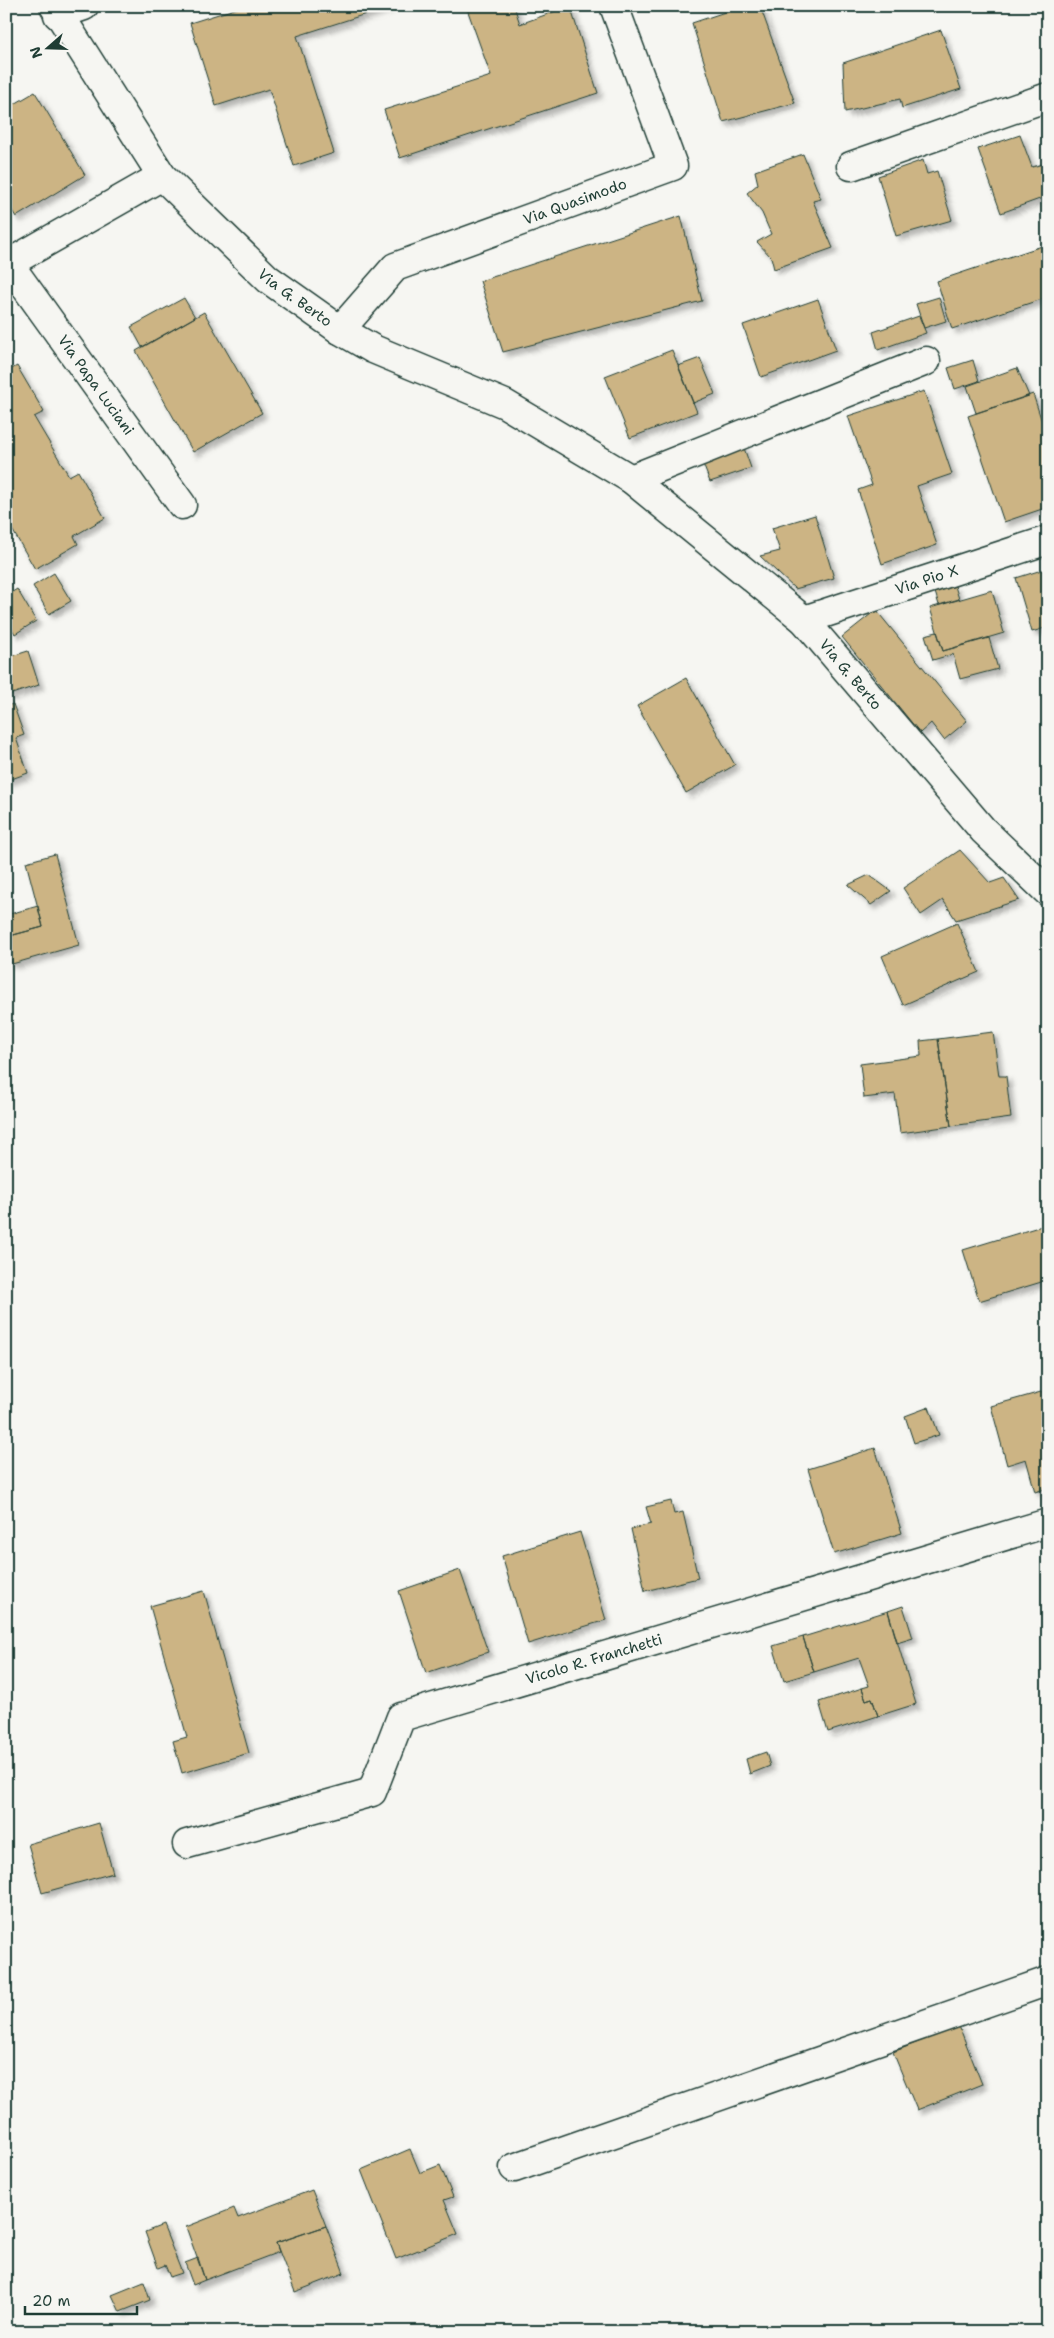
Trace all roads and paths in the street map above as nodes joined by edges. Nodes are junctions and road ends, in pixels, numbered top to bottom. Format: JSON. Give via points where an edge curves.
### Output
{"nodes":[{"id":1,"x":84,"y":6,"type":"edge"},
{"id":2,"x":614,"y":6,"type":"edge"},
{"id":3,"x":56,"y":11,"type":"edge"},
{"id":4,"x":1048,"y":97,"type":"edge"},
{"id":5,"x":851,"y":166,"type":"dead end"},
{"id":6,"x":162,"y":176,"type":"junction"},
{"id":7,"x":7,"y":265,"type":"edge"},
{"id":8,"x":340,"y":330,"type":"junction"},
{"id":9,"x":926,"y":362,"type":"dead end"},
{"id":10,"x":631,"y":479,"type":"junction"},
{"id":11,"x":182,"y":505,"type":"dead end"},
{"id":12,"x":1048,"y":540,"type":"edge"},
{"id":13,"x":804,"y":620,"type":"junction"},
{"id":14,"x":1048,"y":892,"type":"edge"},
{"id":15,"x":1048,"y":1523,"type":"edge"},
{"id":16,"x":188,"y":1844,"type":"dead end"},
{"id":17,"x":1048,"y":1981,"type":"edge"},
{"id":18,"x":514,"y":2168,"type":"dead end"}],
"edges":[{"from":1,"to":3,"type":"street"},
{"from":2,"to":8,"type":"street","name":"Via Quasimodo","via":[[673,166],[395,267]]},
{"from":3,"to":6,"type":"street","name":"Via G. Berto"},
{"from":4,"to":5,"type":"street"},
{"from":6,"to":7,"type":"street","name":"Via Papa Luciani"},
{"from":6,"to":8,"type":"street","name":"Via G. Berto","via":[[268,279]]},
{"from":7,"to":11,"type":"street","name":"Via Papa Luciani"},
{"from":8,"to":10,"type":"street","name":"Via G. Berto","via":[[373,350],[505,404]]},
{"from":9,"to":10,"type":"street"},
{"from":10,"to":13,"type":"street","name":"Via G. Berto"},
{"from":12,"to":13,"type":"street","name":"Via Pio X"},
{"from":13,"to":14,"type":"street","name":"Via G. Berto","via":[[983,830]]},
{"from":15,"to":16,"type":"street","name":"Vicolo R. Franchetti","via":[[401,1717],[372,1792]]},
{"from":17,"to":18,"type":"street"}]}
